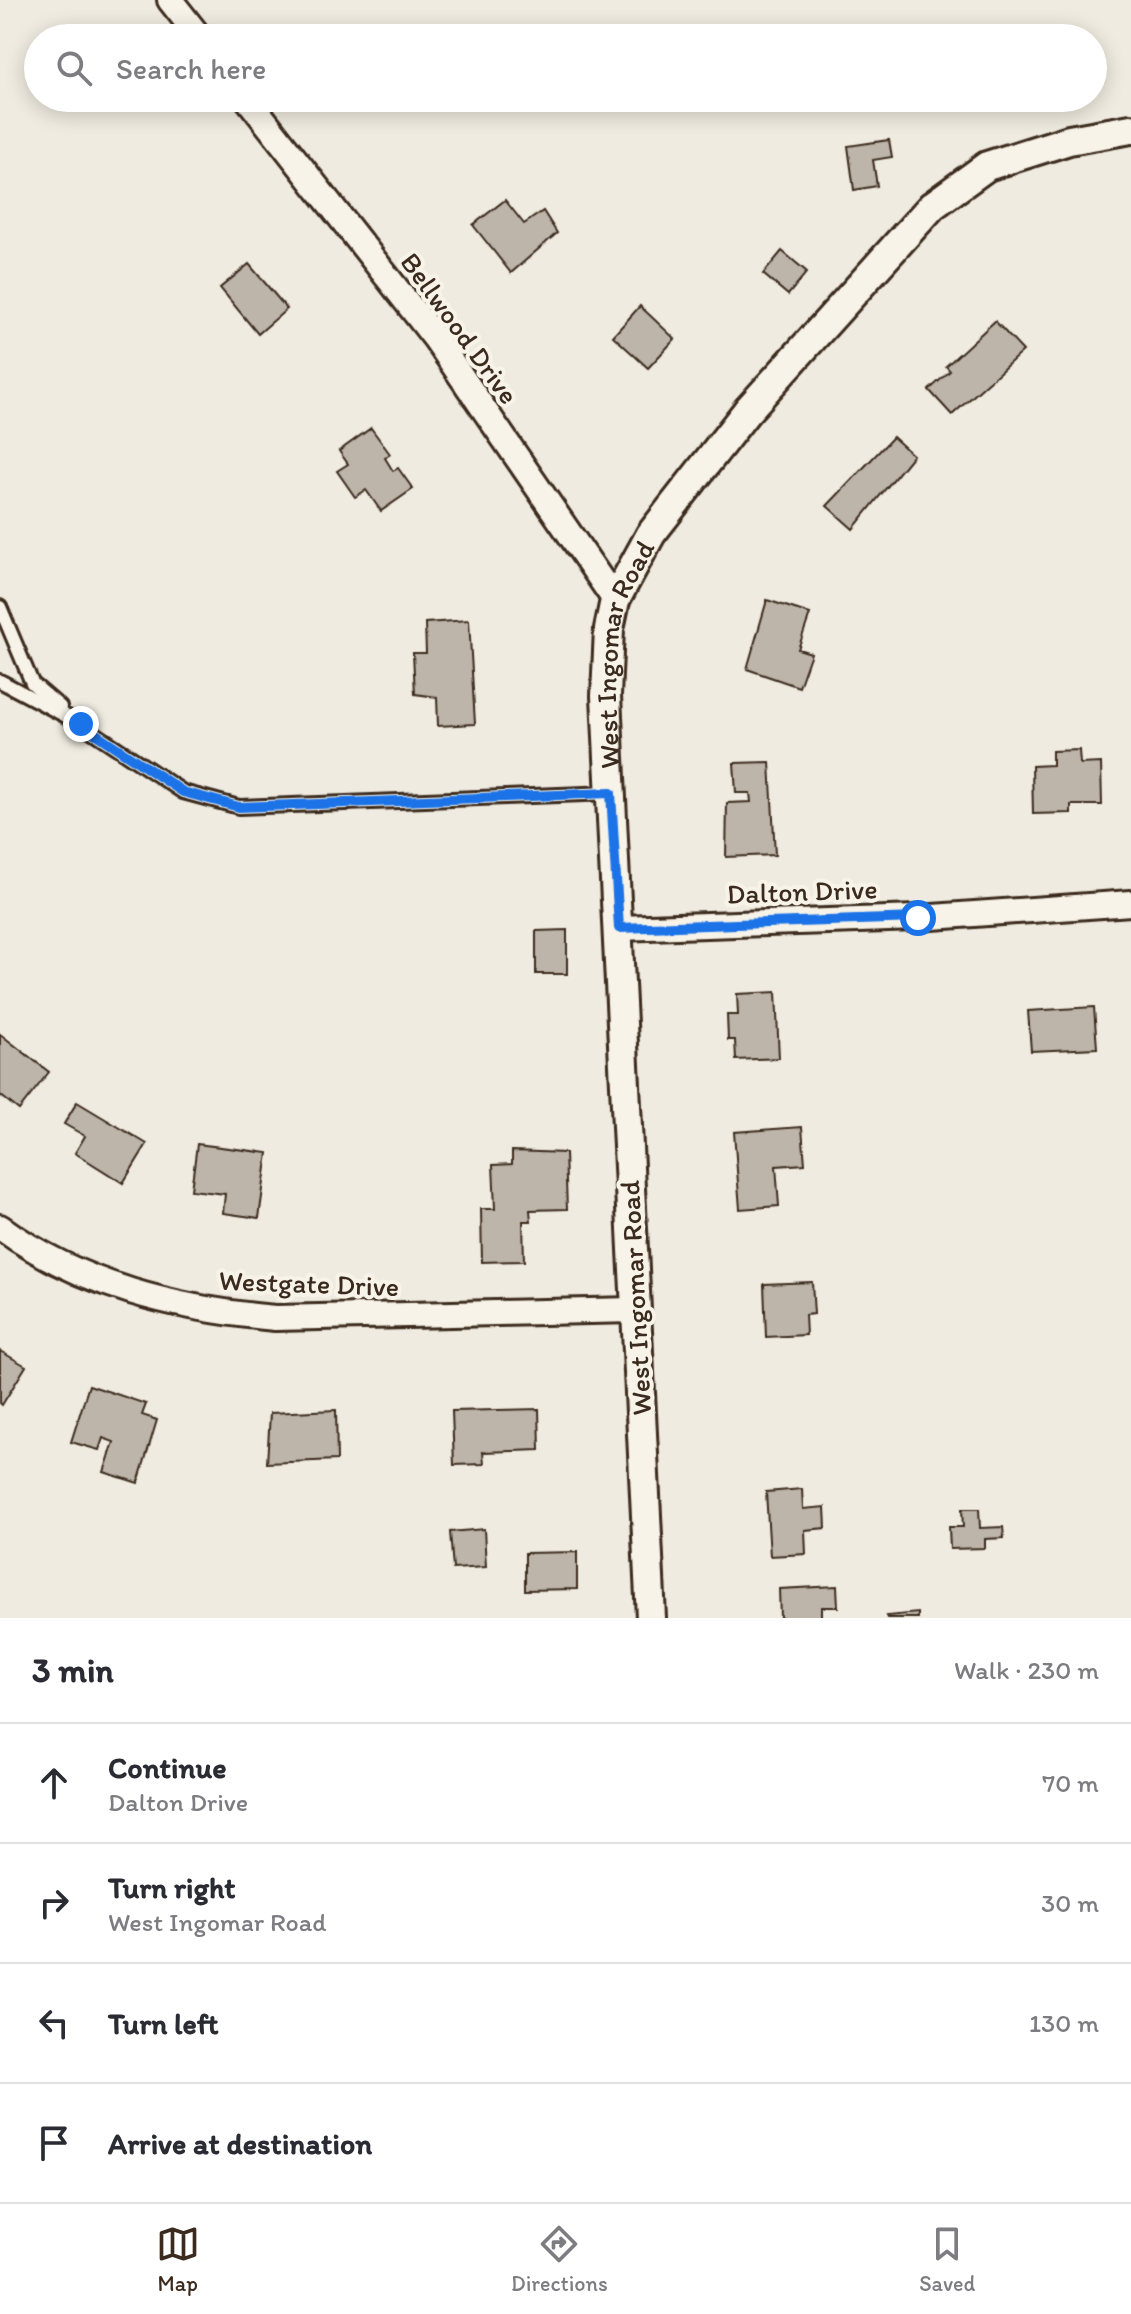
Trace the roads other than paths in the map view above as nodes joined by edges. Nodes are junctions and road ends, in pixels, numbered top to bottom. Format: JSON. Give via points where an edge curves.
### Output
{"nodes":[{"id":1,"x":170,"y":0,"type":"edge"},
{"id":2,"x":189,"y":24,"type":"edge"},
{"id":3,"x":258,"y":112,"type":"edge"},
{"id":4,"x":1131,"y":129,"type":"edge"},
{"id":5,"x":615,"y":600,"type":"junction"},
{"id":6,"x":0,"y":607,"type":"edge"},
{"id":7,"x":0,"y":681,"type":"edge"},
{"id":8,"x":81,"y":724,"type":"junction"},
{"id":9,"x":611,"y":793,"type":"junction"},
{"id":10,"x":1131,"y":903,"type":"edge"},
{"id":11,"x":619,"y":928,"type":"junction"},
{"id":12,"x":0,"y":1227,"type":"edge"},
{"id":13,"x":635,"y":1310,"type":"junction"},
{"id":14,"x":651,"y":1618,"type":"edge"}],
"edges":[{"from":1,"to":2,"type":"street"},
{"from":3,"to":5,"type":"street","name":"Bellwood Drive","via":[[435,338]]},
{"from":4,"to":5,"type":"street","name":"West Ingomar Road","via":[[1018,153],[987,166],[932,206],[747,411],[651,534]]},
{"from":5,"to":9,"type":"street","name":"West Ingomar Road","via":[[606,656]]},
{"from":6,"to":8,"type":"lane","via":[[32,683]]},
{"from":7,"to":8,"type":"lane"},
{"from":8,"to":9,"type":"lane","via":[[183,792],[239,807]]},
{"from":9,"to":11,"type":"street","name":"West Ingomar Road"},
{"from":10,"to":11,"type":"street","name":"Dalton Drive","via":[[918,918]]},
{"from":11,"to":13,"type":"street","name":"West Ingomar Road"},
{"from":12,"to":13,"type":"street","name":"Westgate Drive","via":[[63,1265],[121,1289],[218,1313],[275,1318]]},
{"from":13,"to":14,"type":"street","name":"West Ingomar Road"}]}
